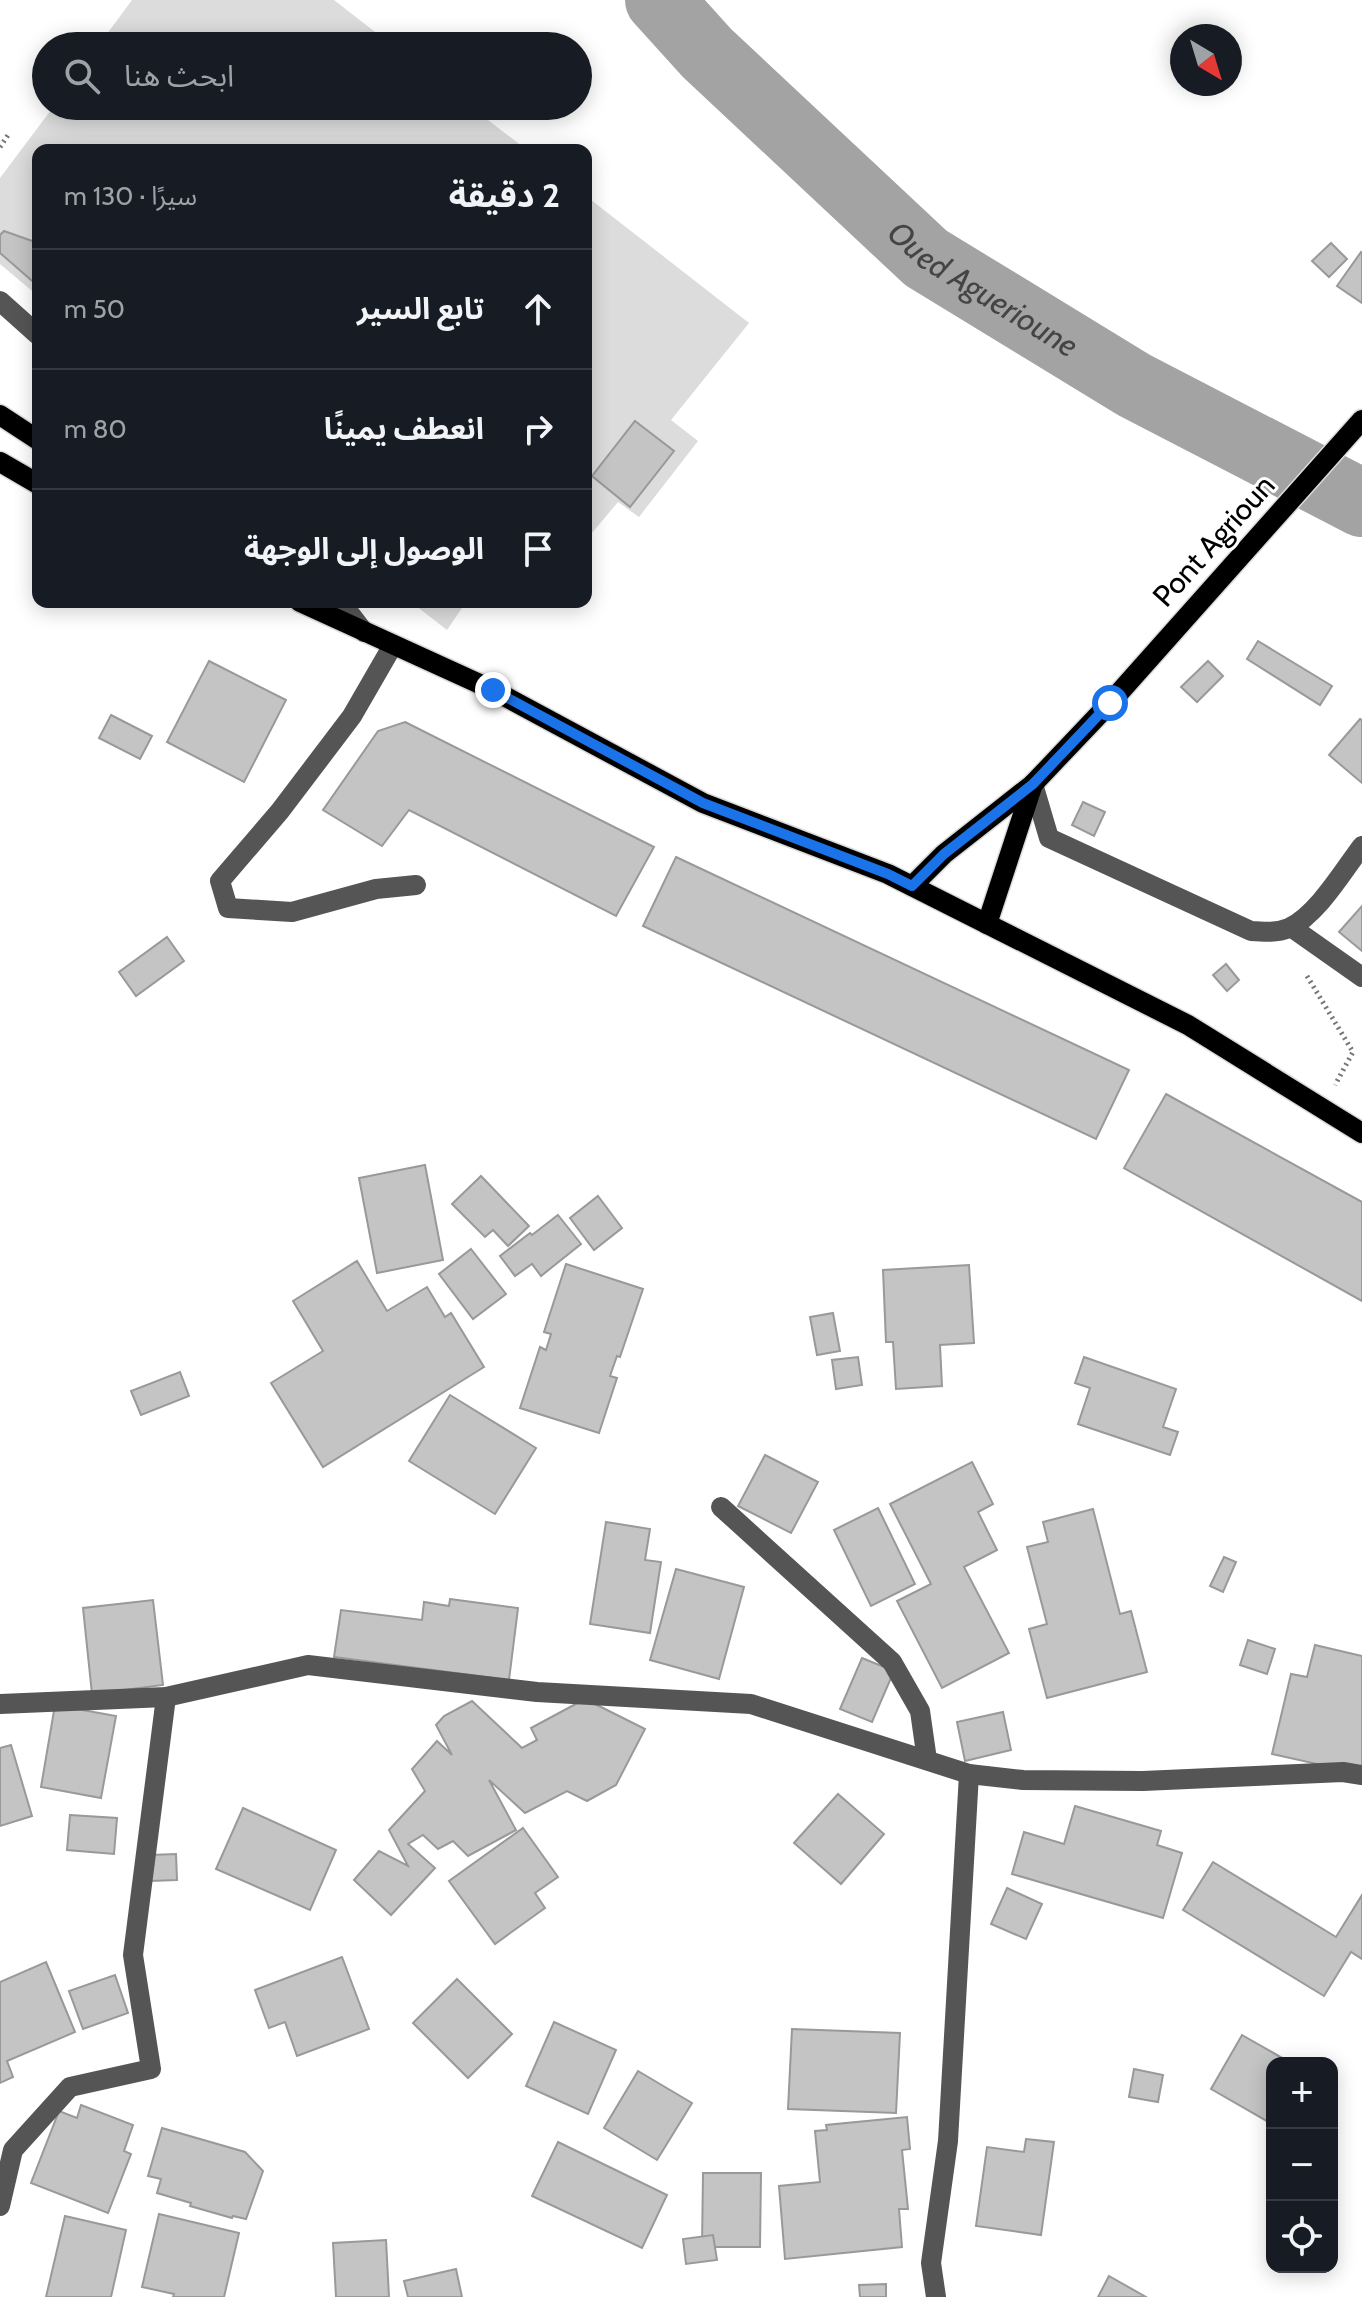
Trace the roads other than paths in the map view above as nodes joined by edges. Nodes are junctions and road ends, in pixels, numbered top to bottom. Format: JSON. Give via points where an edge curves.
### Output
{"nodes":[{"id":1,"x":0,"y":301,"type":"edge"},
{"id":2,"x":32,"y":330,"type":"edge"},
{"id":3,"x":0,"y":415,"type":"edge"},
{"id":4,"x":1362,"y":420,"type":"edge"},
{"id":5,"x":32,"y":436,"type":"edge"},
{"id":6,"x":0,"y":462,"type":"edge"},
{"id":7,"x":32,"y":481,"type":"edge"},
{"id":8,"x":313,"y":608,"type":"edge"},
{"id":9,"x":346,"y":608,"type":"edge"},
{"id":10,"x":364,"y":632,"type":"junction"},
{"id":11,"x":393,"y":645,"type":"junction"},
{"id":12,"x":1033,"y":784,"type":"junction"},
{"id":13,"x":1362,"y":846,"type":"edge"},
{"id":14,"x":416,"y":885,"type":"dead end"},
{"id":15,"x":912,"y":886,"type":"junction"},
{"id":16,"x":987,"y":924,"type":"junction"},
{"id":17,"x":1291,"y":927,"type":"junction"},
{"id":18,"x":1362,"y":977,"type":"edge"},
{"id":19,"x":1362,"y":1133,"type":"edge"},
{"id":20,"x":721,"y":1507,"type":"dead end"},
{"id":21,"x":166,"y":1697,"type":"junction"},
{"id":22,"x":0,"y":1704,"type":"edge"},
{"id":23,"x":927,"y":1760,"type":"junction"},
{"id":24,"x":969,"y":1774,"type":"junction"},
{"id":25,"x":1362,"y":1775,"type":"edge"},
{"id":26,"x":0,"y":2206,"type":"edge"},
{"id":27,"x":936,"y":2297,"type":"edge"}],
"edges":[{"from":1,"to":2,"type":"street"},
{"from":3,"to":5,"type":"main road"},
{"from":4,"to":12,"type":"main road","name":"Pont Agrioun"},
{"from":6,"to":7,"type":"main road"},
{"from":8,"to":10,"type":"main road"},
{"from":9,"to":10,"type":"street"},
{"from":10,"to":11,"type":"main road"},
{"from":11,"to":14,"type":"street","via":[[352,716],[220,881],[228,908],[292,912],[376,889]]},
{"from":11,"to":15,"type":"main road","via":[[493,690],[703,803]]},
{"from":12,"to":15,"type":"main road","name":"Pont Agrioun"},
{"from":12,"to":16,"type":"main road"},
{"from":12,"to":17,"type":"street","via":[[1049,838],[1251,931]]},
{"from":13,"to":17,"type":"street","via":[[1316,906]]},
{"from":15,"to":16,"type":"main road"},
{"from":16,"to":19,"type":"main road","via":[[1188,1025]]},
{"from":17,"to":18,"type":"street"},
{"from":20,"to":23,"type":"street","via":[[892,1662],[920,1711]]},
{"from":21,"to":22,"type":"street"},
{"from":21,"to":23,"type":"street","via":[[308,1665],[537,1692],[751,1704]]},
{"from":21,"to":26,"type":"street","via":[[133,1955],[151,2069],[70,2087],[13,2150]]},
{"from":23,"to":24,"type":"street"},
{"from":24,"to":25,"type":"street","via":[[1128,1781]]},
{"from":24,"to":27,"type":"street","via":[[948,2141],[931,2263]]}]}
